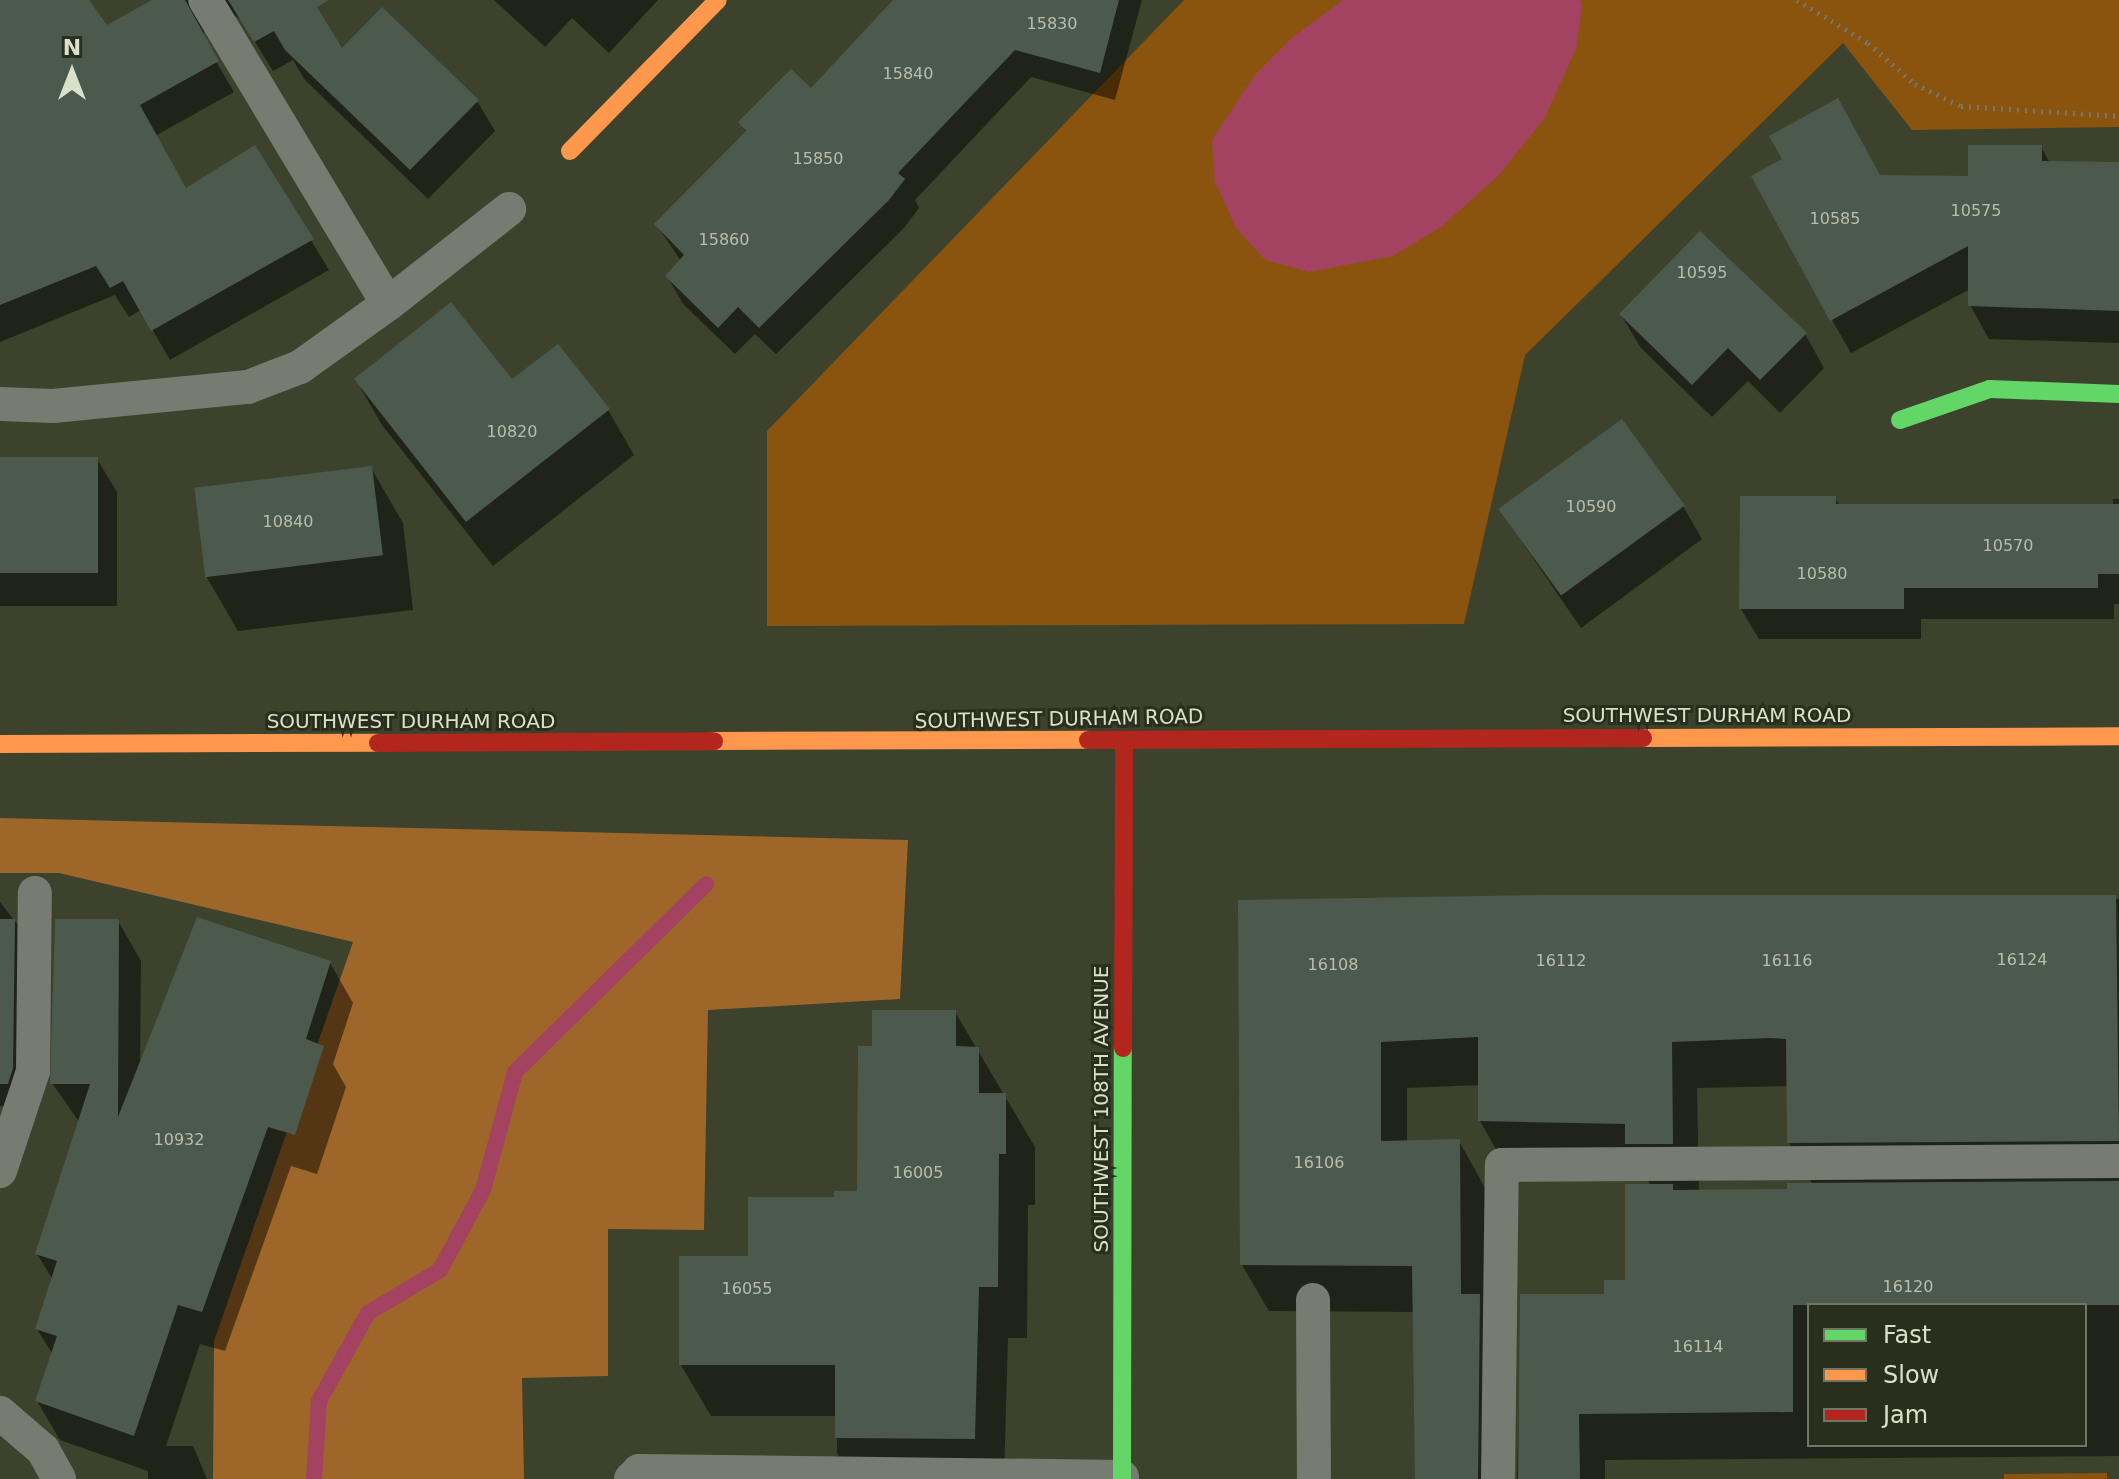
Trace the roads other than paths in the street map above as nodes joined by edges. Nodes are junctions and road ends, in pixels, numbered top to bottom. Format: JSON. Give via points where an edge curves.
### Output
{"nodes":[{"id":1,"x":205,"y":0,"type":"edge"},
{"id":2,"x":718,"y":0,"type":"edge"},
{"id":3,"x":570,"y":151,"type":"dead end"},
{"id":4,"x":509,"y":209,"type":"dead end"},
{"id":5,"x":388,"y":304,"type":"junction"},
{"id":6,"x":2119,"y":394,"type":"edge"},
{"id":7,"x":0,"y":404,"type":"edge"},
{"id":8,"x":1900,"y":420,"type":"dead end"},
{"id":9,"x":2119,"y":736,"type":"edge"},
{"id":10,"x":1124,"y":740,"type":"junction"},
{"id":11,"x":0,"y":744,"type":"edge"},
{"id":12,"x":35,"y":893,"type":"dead end"},
{"id":13,"x":2119,"y":1161,"type":"edge"},
{"id":14,"x":0,"y":1171,"type":"edge"},
{"id":15,"x":1313,"y":1300,"type":"dead end"},
{"id":16,"x":0,"y":1413,"type":"edge"},
{"id":17,"x":732,"y":1475,"type":"edge"},
{"id":18,"x":1122,"y":1478,"type":"edge"},
{"id":19,"x":59,"y":1479,"type":"edge"},
{"id":20,"x":631,"y":1479,"type":"edge"},
{"id":21,"x":1314,"y":1479,"type":"edge"},
{"id":22,"x":1498,"y":1479,"type":"edge"}],
"edges":[{"from":1,"to":5,"type":"lane"},
{"from":2,"to":3,"type":"main road"},
{"from":4,"to":5,"type":"lane"},
{"from":5,"to":7,"type":"lane","via":[[300,367],[248,387],[53,406]]},
{"from":6,"to":8,"type":"main road","via":[[1990,389]]},
{"from":9,"to":10,"type":"main road","name":"SOUTHWEST DURHAM ROAD"},
{"from":10,"to":11,"type":"main road","name":"SOUTHWEST DURHAM ROAD"},
{"from":10,"to":18,"type":"main road","name":"SOUTHWEST 108TH AVENUE"},
{"from":12,"to":14,"type":"lane","via":[[33,1071]]},
{"from":13,"to":22,"type":"lane","via":[[1502,1165]]},
{"from":15,"to":21,"type":"lane"},
{"from":16,"to":19,"type":"lane","via":[[43,1450]]},
{"from":17,"to":18,"type":"lane"},
{"from":17,"to":20,"type":"lane","via":[[639,1471]]}]}
